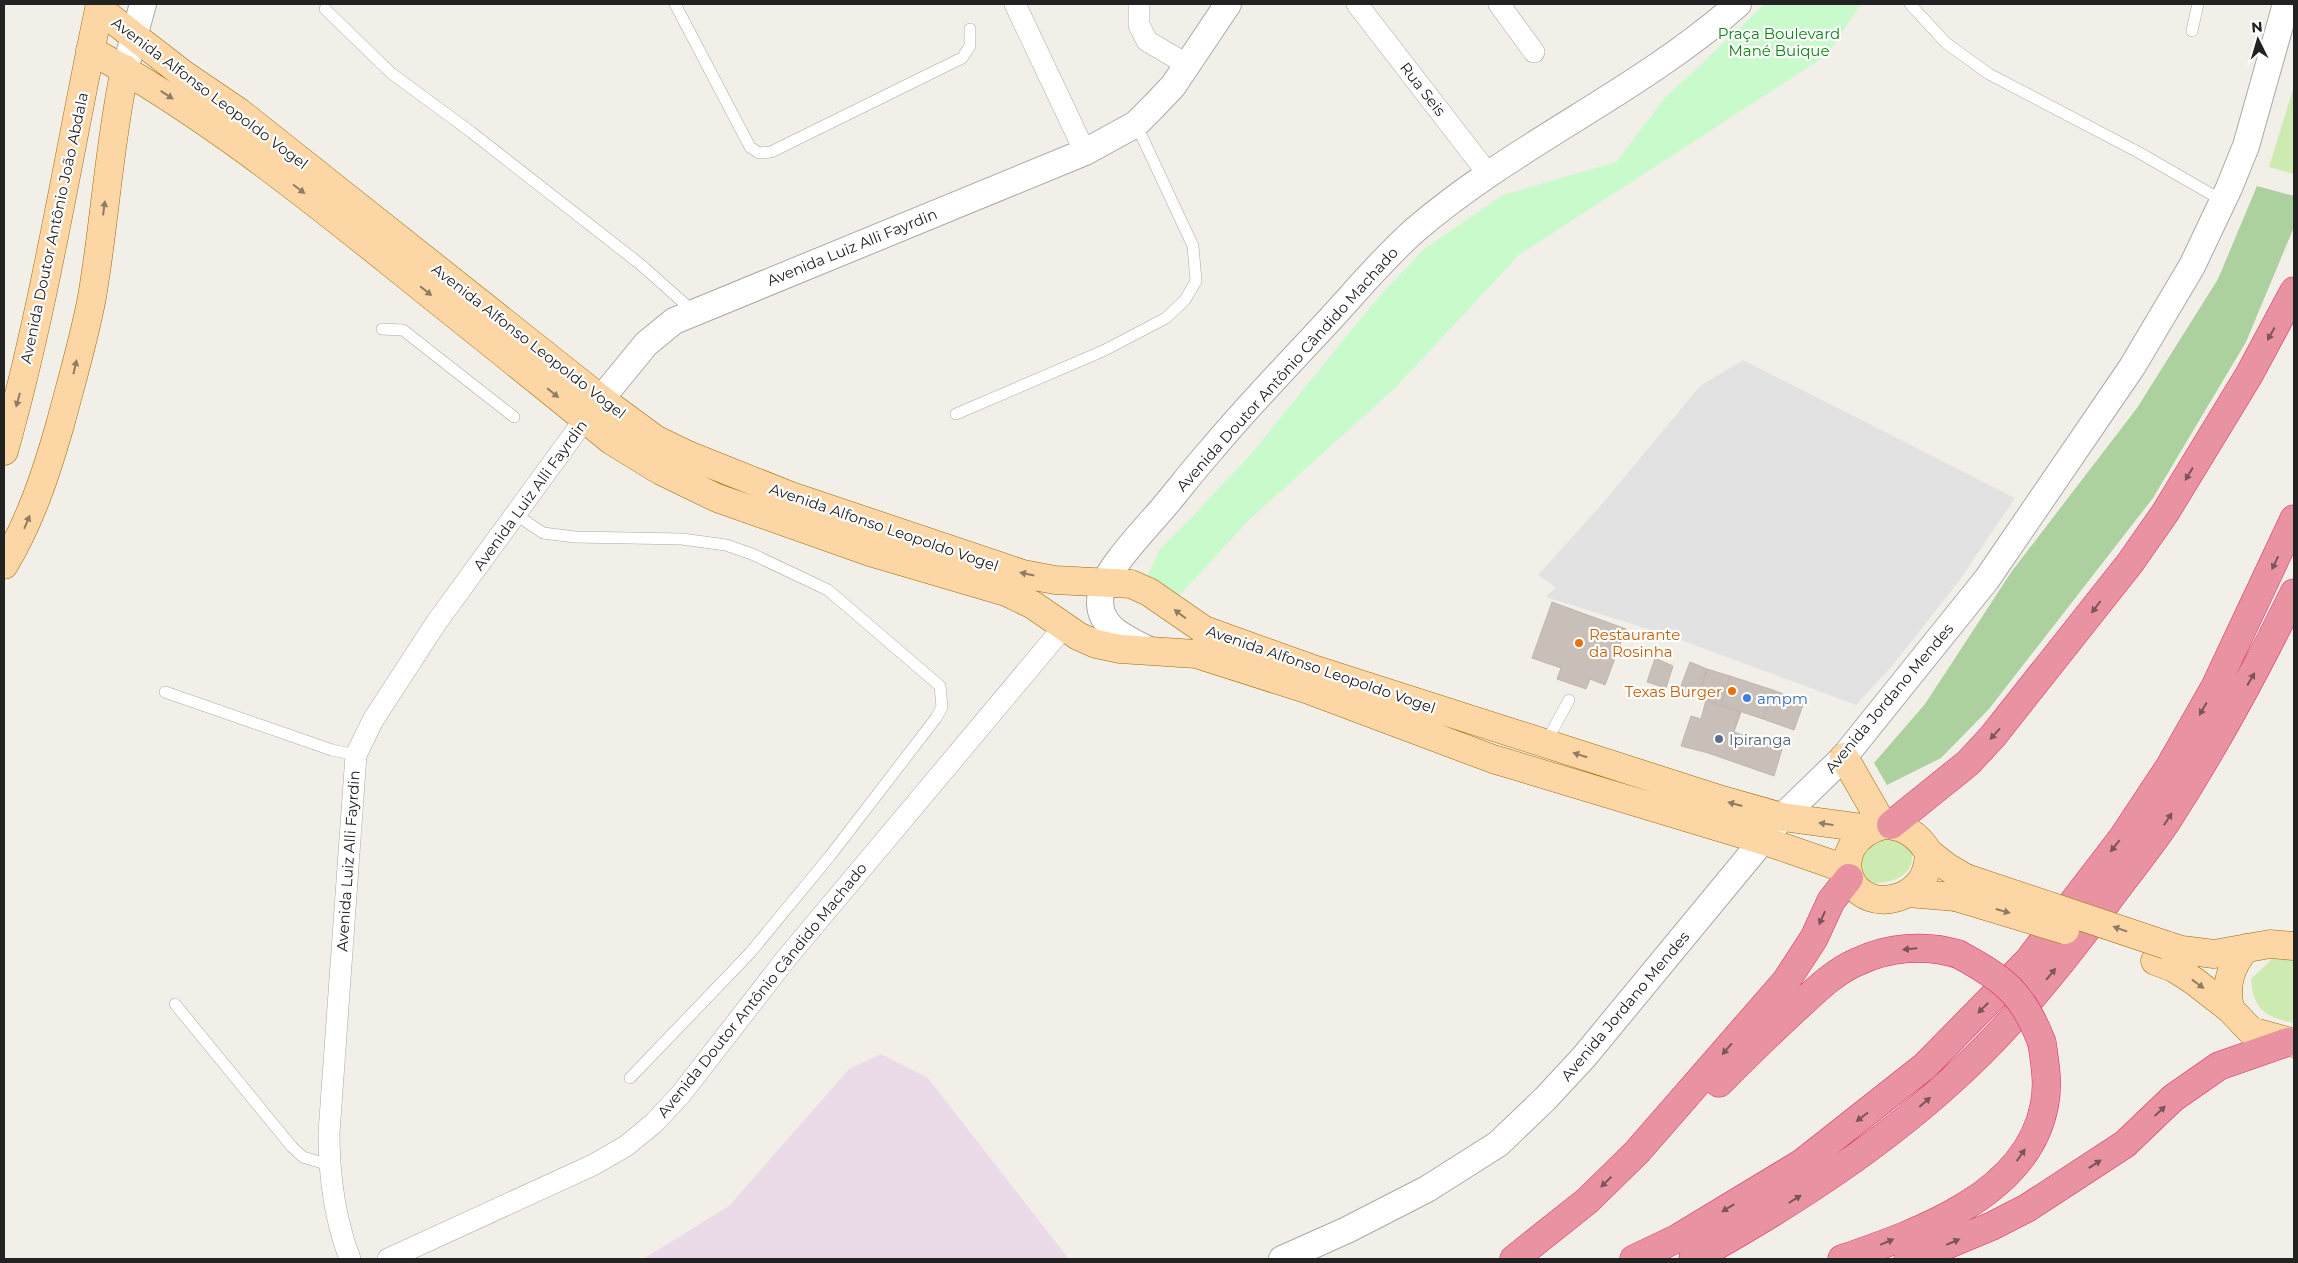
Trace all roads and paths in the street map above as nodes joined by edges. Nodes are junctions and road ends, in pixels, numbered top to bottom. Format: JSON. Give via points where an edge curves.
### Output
{"nodes":[{"id":1,"x":143,"y":4,"type":"edge"},
{"id":2,"x":675,"y":4,"type":"edge"},
{"id":3,"x":1016,"y":4,"type":"edge"},
{"id":4,"x":1139,"y":4,"type":"edge"},
{"id":5,"x":1228,"y":4,"type":"edge"},
{"id":6,"x":1356,"y":4,"type":"edge"},
{"id":7,"x":1499,"y":4,"type":"edge"},
{"id":8,"x":1738,"y":4,"type":"edge"},
{"id":9,"x":1910,"y":4,"type":"edge"},
{"id":10,"x":2198,"y":4,"type":"edge"},
{"id":11,"x":2286,"y":4,"type":"edge"},
{"id":12,"x":99,"y":6,"type":"edge"},
{"id":13,"x":325,"y":9,"type":"dead end"},
{"id":14,"x":970,"y":29,"type":"dead end"},
{"id":15,"x":2192,"y":31,"type":"dead end"},
{"id":16,"x":134,"y":38,"type":"junction"},
{"id":17,"x":90,"y":50,"type":"junction"},
{"id":18,"x":1534,"y":52,"type":"dead end"},
{"id":19,"x":1188,"y":65,"type":"junction"},
{"id":20,"x":126,"y":69,"type":"junction"},
{"id":21,"x":1136,"y":124,"type":"junction"},
{"id":22,"x":1085,"y":152,"type":"junction"},
{"id":23,"x":1489,"y":174,"type":"junction"},
{"id":24,"x":2223,"y":202,"type":"junction"},
{"id":25,"x":2294,"y":291,"type":"edge"},
{"id":26,"x":694,"y":312,"type":"junction"},
{"id":27,"x":382,"y":329,"type":"dead end"},
{"id":28,"x":593,"y":409,"type":"junction"},
{"id":29,"x":956,"y":414,"type":"dead end"},
{"id":30,"x":514,"y":417,"type":"dead end"},
{"id":31,"x":4,"y":451,"type":"edge"},
{"id":32,"x":516,"y":514,"type":"junction"},
{"id":33,"x":2294,"y":518,"type":"edge"},
{"id":34,"x":4,"y":565,"type":"edge"},
{"id":35,"x":1105,"y":582,"type":"junction"},
{"id":36,"x":2294,"y":593,"type":"edge"},
{"id":37,"x":1063,"y":628,"type":"junction"},
{"id":38,"x":1149,"y":650,"type":"junction"},
{"id":39,"x":165,"y":692,"type":"dead end"},
{"id":40,"x":1569,"y":700,"type":"dead end"},
{"id":41,"x":1545,"y":744,"type":"junction"},
{"id":42,"x":356,"y":755,"type":"junction"},
{"id":43,"x":1844,"y":757,"type":"junction"},
{"id":44,"x":1782,"y":817,"type":"junction"},
{"id":45,"x":1882,"y":826,"type":"junction"},
{"id":46,"x":1762,"y":840,"type":"junction"},
{"id":47,"x":1929,"y":853,"type":"junction"},
{"id":48,"x":1848,"y":874,"type":"junction"},
{"id":49,"x":1961,"y":888,"type":"junction"},
{"id":50,"x":1908,"y":893,"type":"junction"},
{"id":51,"x":2294,"y":946,"type":"edge"},
{"id":52,"x":2246,"y":948,"type":"junction"},
{"id":53,"x":2161,"y":953,"type":"junction"},
{"id":54,"x":175,"y":1004,"type":"dead end"},
{"id":55,"x":2230,"y":1008,"type":"junction"},
{"id":56,"x":2278,"y":1045,"type":"edge"},
{"id":57,"x":630,"y":1078,"type":"dead end"},
{"id":58,"x":1637,"y":1152,"type":"junction"},
{"id":59,"x":329,"y":1165,"type":"junction"},
{"id":60,"x":350,"y":1259,"type":"edge"},
{"id":61,"x":388,"y":1259,"type":"edge"},
{"id":62,"x":1282,"y":1259,"type":"edge"},
{"id":63,"x":1514,"y":1259,"type":"edge"},
{"id":64,"x":1634,"y":1259,"type":"edge"},
{"id":65,"x":1693,"y":1259,"type":"edge"},
{"id":66,"x":1842,"y":1259,"type":"edge"},
{"id":67,"x":1908,"y":1259,"type":"edge"}],
"edges":[{"from":1,"to":16,"type":"street"},
{"from":2,"to":14,"type":"lane","via":[[750,147],[759,153],[770,152],[962,58],[970,46]]},
{"from":3,"to":22,"type":"street"},
{"from":4,"to":19,"type":"street","via":[[1139,25],[1147,41]]},
{"from":5,"to":19,"type":"street","name":"Avenida Luiz Alli Fayrdin"},
{"from":6,"to":23,"type":"street","name":"Rua Seis"},
{"from":7,"to":18,"type":"street"},
{"from":8,"to":23,"type":"street","name":"Avenida Doutor Antônio Cândido Machado","via":[[1658,67]]},
{"from":9,"to":24,"type":"lane","via":[[1946,43],[1989,74],[2138,152]]},
{"from":10,"to":15,"type":"lane"},
{"from":11,"to":24,"type":"street","name":"Avenida Jordano Mendes","via":[[2246,146]]},
{"from":12,"to":16,"type":"main road","name":"Avenida Alfonso Leopoldo Vogel"},
{"from":12,"to":17,"type":"main road","name":"Avenida Doutor Antônio João Abdala"},
{"from":13,"to":26,"type":"lane","via":[[391,73],[640,264]]},
{"from":16,"to":20,"type":"street"},
{"from":16,"to":28,"type":"main road","name":"Avenida Alfonso Leopoldo Vogel","via":[[239,112]]},
{"from":17,"to":20,"type":"main road","name":"Avenida Alfonso Leopoldo Vogel"},
{"from":17,"to":31,"type":"main road","name":"Avenida Doutor Antônio João Abdala","one_way":true,"via":[[40,303]]},
{"from":19,"to":21,"type":"street","name":"Avenida Luiz Alli Fayrdin","via":[[1173,86]]},
{"from":20,"to":28,"type":"main road","name":"Avenida Alfonso Leopoldo Vogel","one_way":true,"via":[[229,137]]},
{"from":34,"to":20,"type":"main road","one_way":true,"via":[[20,538],[36,498],[70,389],[92,298],[115,117]]},
{"from":21,"to":22,"type":"street","name":"Avenida Luiz Alli Fayrdin"},
{"from":21,"to":29,"type":"lane","via":[[1193,246],[1196,281],[1185,300],[1166,318],[1103,351]]},
{"from":22,"to":26,"type":"street","name":"Avenida Luiz Alli Fayrdin"},
{"from":23,"to":35,"type":"street","name":"Avenida Doutor Antônio Cândido Machado","via":[[1416,230],[1378,265],[1212,448]]},
{"from":24,"to":43,"type":"street","name":"Avenida Jordano Mendes","via":[[2192,266],[2132,367],[1986,580]]},
{"from":25,"to":45,"type":"highway","one_way":true,"via":[[2218,427],[2125,570],[1968,763]]},
{"from":26,"to":28,"type":"street","name":"Avenida Luiz Alli Fayrdin","via":[[674,321],[646,344]]},
{"from":27,"to":30,"type":"lane","via":[[403,330]]},
{"from":28,"to":32,"type":"street","name":"Avenida Luiz Alli Fayrdin"},
{"from":35,"to":28,"type":"main road","name":"Avenida Alfonso Leopoldo Vogel","one_way":true,"via":[[1055,580],[1023,574],[791,496],[688,456]]},
{"from":28,"to":37,"type":"main road","name":"Avenida Alfonso Leopoldo Vogel","via":[[612,441],[661,471],[718,498],[870,552],[1006,592],[1033,605]]},
{"from":32,"to":42,"type":"street","name":"Avenida Luiz Alli Fayrdin","via":[[436,623],[373,720]]},
{"from":32,"to":57,"type":"lane","via":[[544,533],[576,537],[682,539],[726,545],[752,554],[828,590],[940,686],[942,707],[936,718],[830,856],[750,953]]},
{"from":33,"to":64,"type":"highway","one_way":true,"via":[[2215,687],[2170,766],[2028,961],[1925,1066],[1817,1151],[1678,1238]]},
{"from":35,"to":38,"type":"street","name":"Avenida Doutor Antônio Cândido Machado","via":[[1101,592],[1101,610],[1109,626],[1116,634]]},
{"from":41,"to":35,"type":"main road","name":"Avenida Alfonso Leopoldo Vogel","one_way":true,"via":[[1204,630],[1141,588]]},
{"from":65,"to":36,"type":"highway","one_way":true,"via":[[1835,1173],[1904,1121],[1966,1068],[2008,1025],[2064,958],[2165,823],[2255,672]]},
{"from":37,"to":38,"type":"main road","name":"Avenida Alfonso Leopoldo Vogel","via":[[1096,644]]},
{"from":37,"to":61,"type":"street","name":"Avenida Doutor Antônio Cândido Machado","via":[[785,960],[681,1094],[654,1123],[626,1146],[593,1165]]},
{"from":38,"to":46,"type":"main road","name":"Avenida Alfonso Leopoldo Vogel","via":[[1196,654],[1306,689],[1493,759]]},
{"from":39,"to":42,"type":"lane","via":[[332,750]]},
{"from":40,"to":41,"type":"lane"},
{"from":44,"to":41,"type":"main road","name":"Avenida Alfonso Leopoldo Vogel","one_way":true},
{"from":42,"to":59,"type":"street","name":"Avenida Luiz Alli Fayrdin"},
{"from":43,"to":44,"type":"street","name":"Avenida Jordano Mendes"},
{"from":43,"to":45,"type":"main road"},
{"from":45,"to":44,"type":"main road","name":"Avenida Alfonso Leopoldo Vogel","one_way":true},
{"from":44,"to":46,"type":"street","name":"Avenida Jordano Mendes"},
{"from":45,"to":47,"type":"main road","via":[[1903,828],[1914,834]]},
{"from":45,"to":48,"type":"main road","via":[[1858,838],[1849,852]]},
{"from":46,"to":48,"type":"main road","name":"Avenida Alfonso Leopoldo Vogel"},
{"from":46,"to":62,"type":"street","name":"Avenida Jordano Mendes","via":[[1584,1057],[1498,1144],[1427,1189]]},
{"from":47,"to":49,"type":"main road","via":[[1947,868]]},
{"from":47,"to":50,"type":"main road","via":[[1924,876]]},
{"from":48,"to":50,"type":"main road","via":[[1860,892],[1875,900],[1892,900]]},
{"from":48,"to":58,"type":"highway","one_way":true,"via":[[1830,902],[1814,938],[1786,981]]},
{"from":49,"to":50,"type":"main road"},
{"from":49,"to":53,"type":"main road","bridge":true},
{"from":51,"to":52,"type":"main road","via":[[2270,944]]},
{"from":52,"to":53,"type":"main road","via":[[2214,954]]},
{"from":52,"to":55,"type":"main road","via":[[2231,970]]},
{"from":53,"to":55,"type":"main road","one_way":true,"via":[[2174,968]]},
{"from":54,"to":59,"type":"lane","via":[[292,1147],[303,1157]]},
{"from":55,"to":56,"type":"main road"},
{"from":67,"to":56,"type":"highway","one_way":true,"via":[[2028,1208],[2124,1144],[2173,1098],[2219,1066]]},
{"from":58,"to":63,"type":"highway","one_way":true,"via":[[1587,1201]]},
{"from":66,"to":58,"type":"highway","one_way":true,"bridge":true,"via":[[1921,1228],[1974,1202],[1997,1184],[2020,1158],[2037,1131],[2047,1079],[2042,1043],[2032,1017],[2015,993],[1986,969],[1958,954],[1938,948],[1909,948],[1856,962],[1824,982],[1680,1120]]},
{"from":59,"to":60,"type":"street","name":"Avenida Luiz Alli Fayrdin","via":[[334,1207]]}]}
